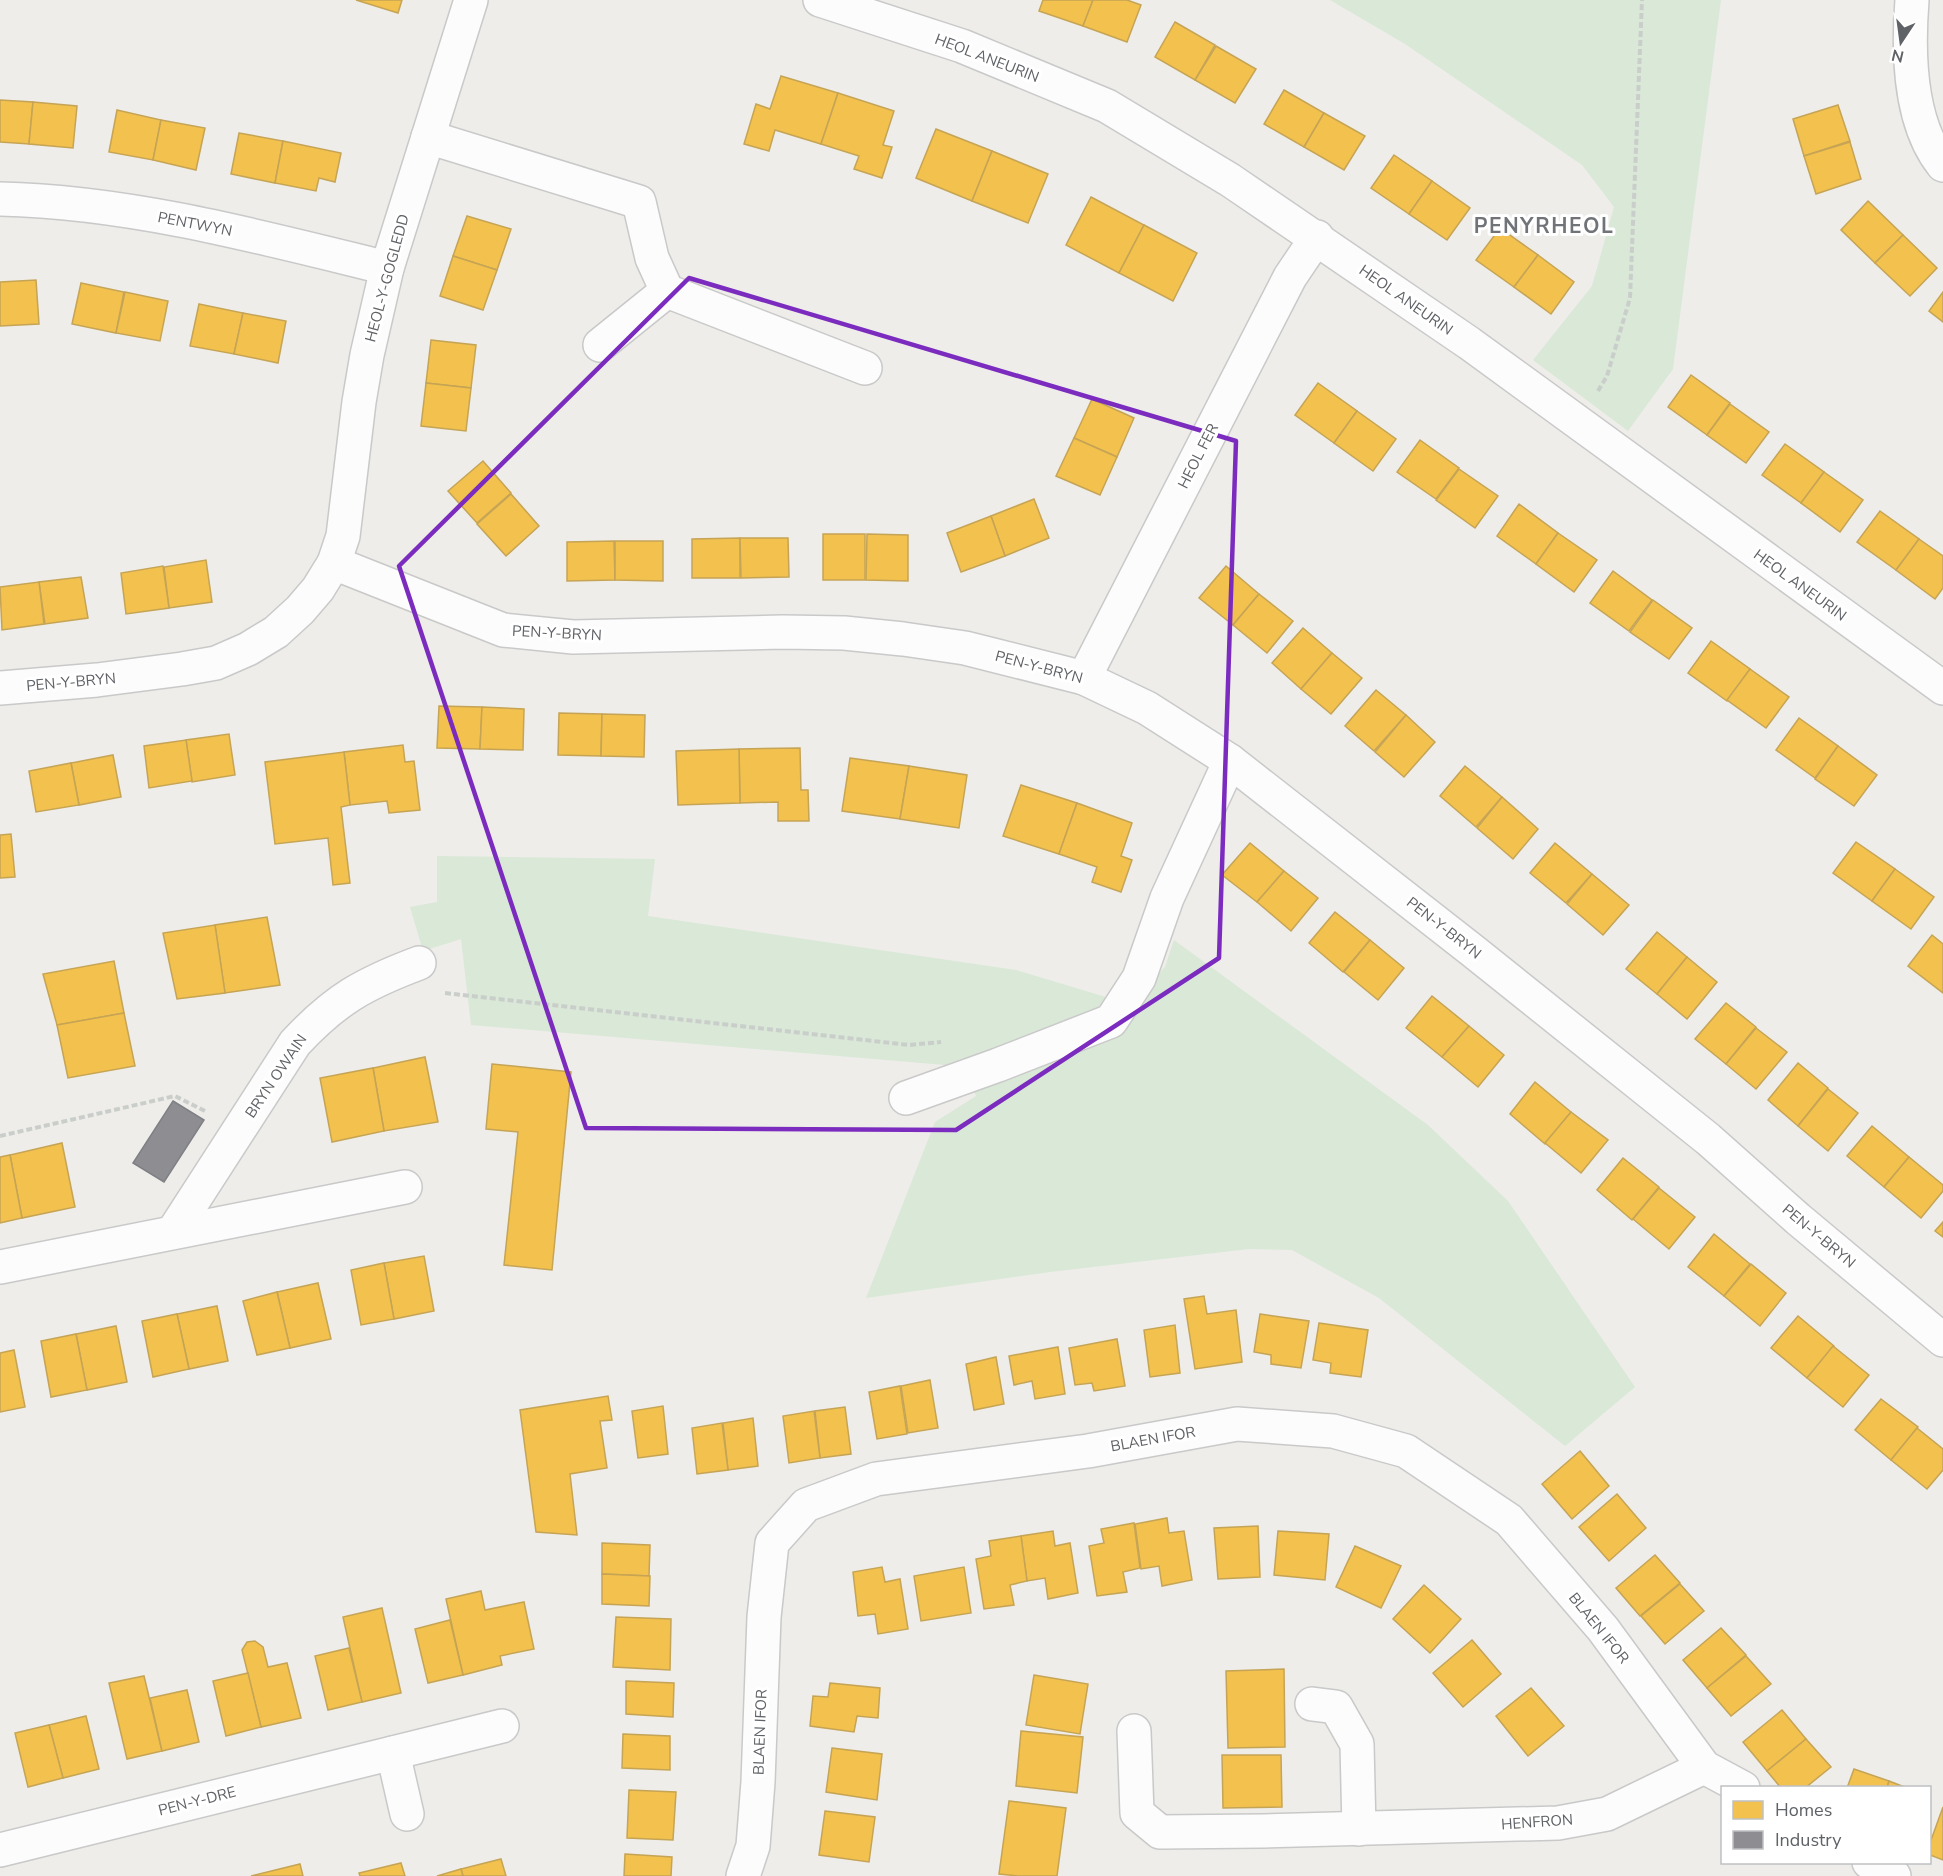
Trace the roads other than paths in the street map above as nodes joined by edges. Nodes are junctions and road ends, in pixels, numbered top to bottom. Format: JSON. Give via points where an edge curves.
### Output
{"nodes":[{"id":1,"x":471,"y":0,"type":"edge"},
{"id":2,"x":820,"y":0,"type":"edge"},
{"id":3,"x":1912,"y":0,"type":"edge"},
{"id":4,"x":428,"y":137,"type":"junction"},
{"id":5,"x":1943,"y":165,"type":"edge"},
{"id":6,"x":0,"y":199,"type":"edge"},
{"id":7,"x":1317,"y":237,"type":"junction"},
{"id":8,"x":387,"y":268,"type":"junction"},
{"id":9,"x":667,"y":291,"type":"junction"},
{"id":10,"x":600,"y":345,"type":"dead end"},
{"id":11,"x":865,"y":368,"type":"dead end"},
{"id":12,"x":334,"y":563,"type":"junction"},
{"id":13,"x":1084,"y":678,"type":"junction"},
{"id":14,"x":0,"y":688,"type":"edge"},
{"id":15,"x":1943,"y":688,"type":"edge"},
{"id":16,"x":1230,"y":761,"type":"junction"},
{"id":17,"x":419,"y":963,"type":"road end"},
{"id":18,"x":906,"y":1098,"type":"dead end"},
{"id":19,"x":405,"y":1187,"type":"dead end"},
{"id":20,"x":173,"y":1232,"type":"junction"},
{"id":21,"x":0,"y":1267,"type":"edge"},
{"id":22,"x":1943,"y":1340,"type":"edge"},
{"id":23,"x":1312,"y":1704,"type":"dead end"},
{"id":24,"x":502,"y":1726,"type":"dead end"},
{"id":25,"x":1134,"y":1731,"type":"dead end"},
{"id":26,"x":393,"y":1753,"type":"junction"},
{"id":27,"x":1704,"y":1767,"type":"junction"},
{"id":28,"x":1739,"y":1786,"type":"edge"},
{"id":29,"x":406,"y":1814,"type":"dead end"},
{"id":30,"x":1359,"y":1828,"type":"junction"},
{"id":31,"x":0,"y":1850,"type":"edge"},
{"id":32,"x":1871,"y":1864,"type":"edge"},
{"id":33,"x":743,"y":1876,"type":"edge"},
{"id":34,"x":1894,"y":1876,"type":"edge"}],
"edges":[{"from":1,"to":4,"type":"street","name":"HEOL-Y-GOGLEDD"},
{"from":2,"to":7,"type":"street","name":"HEOL ANEURIN","via":[[962,46],[1107,106]]},
{"from":3,"to":5,"type":"street","via":[[1912,72],[1923,128]]},
{"from":4,"to":8,"type":"street","name":"HEOL-Y-GOGLEDD"},
{"from":4,"to":9,"type":"street","via":[[639,202],[652,258]]},
{"from":6,"to":8,"type":"street","name":"PENTWYN","via":[[146,214]]},
{"from":7,"to":13,"type":"street","name":"HEOL FER","via":[[1290,277]]},
{"from":7,"to":15,"type":"street","name":"HEOL ANEURIN"},
{"from":8,"to":12,"type":"street","name":"HEOL-Y-GOGLEDD","via":[[367,355],[343,537]]},
{"from":9,"to":10,"type":"street"},
{"from":9,"to":11,"type":"street"},
{"from":12,"to":13,"type":"street","name":"PEN-Y-BRYN","via":[[502,630],[573,637],[844,633],[965,648]]},
{"from":12,"to":14,"type":"street","name":"PEN-Y-BRYN","via":[[318,589],[276,632],[216,663],[97,680]]},
{"from":13,"to":16,"type":"street","name":"PEN-Y-BRYN","via":[[1147,708]]},
{"from":16,"to":18,"type":"street","via":[[1167,898],[1139,978],[1111,1021]]},
{"from":16,"to":22,"type":"street","name":"PEN-Y-BRYN","via":[[1708,1139]]},
{"from":17,"to":20,"type":"street","name":"BRYN OWAIN","via":[[360,988],[315,1021],[295,1043]]},
{"from":19,"to":20,"type":"street"},
{"from":20,"to":21,"type":"street"},
{"from":23,"to":30,"type":"street","via":[[1336,1707],[1357,1744]]},
{"from":24,"to":26,"type":"street","name":"PEN-Y-DRE"},
{"from":25,"to":30,"type":"street","name":"HENFRON","via":[[1137,1813],[1160,1832]]},
{"from":26,"to":29,"type":"street"},
{"from":26,"to":31,"type":"street","name":"PEN-Y-DRE"},
{"from":27,"to":28,"type":"street","name":"BLAEN IFOR"},
{"from":27,"to":30,"type":"street","name":"HENFRON","via":[[1598,1816],[1558,1823]]},
{"from":27,"to":33,"type":"street","name":"BLAEN IFOR","via":[[1602,1629],[1509,1520],[1406,1451],[1333,1431],[1237,1424],[1088,1451],[876,1479],[806,1505],[772,1544],[764,1617],[753,1846]]},
{"from":32,"to":34,"type":"street"}]}
